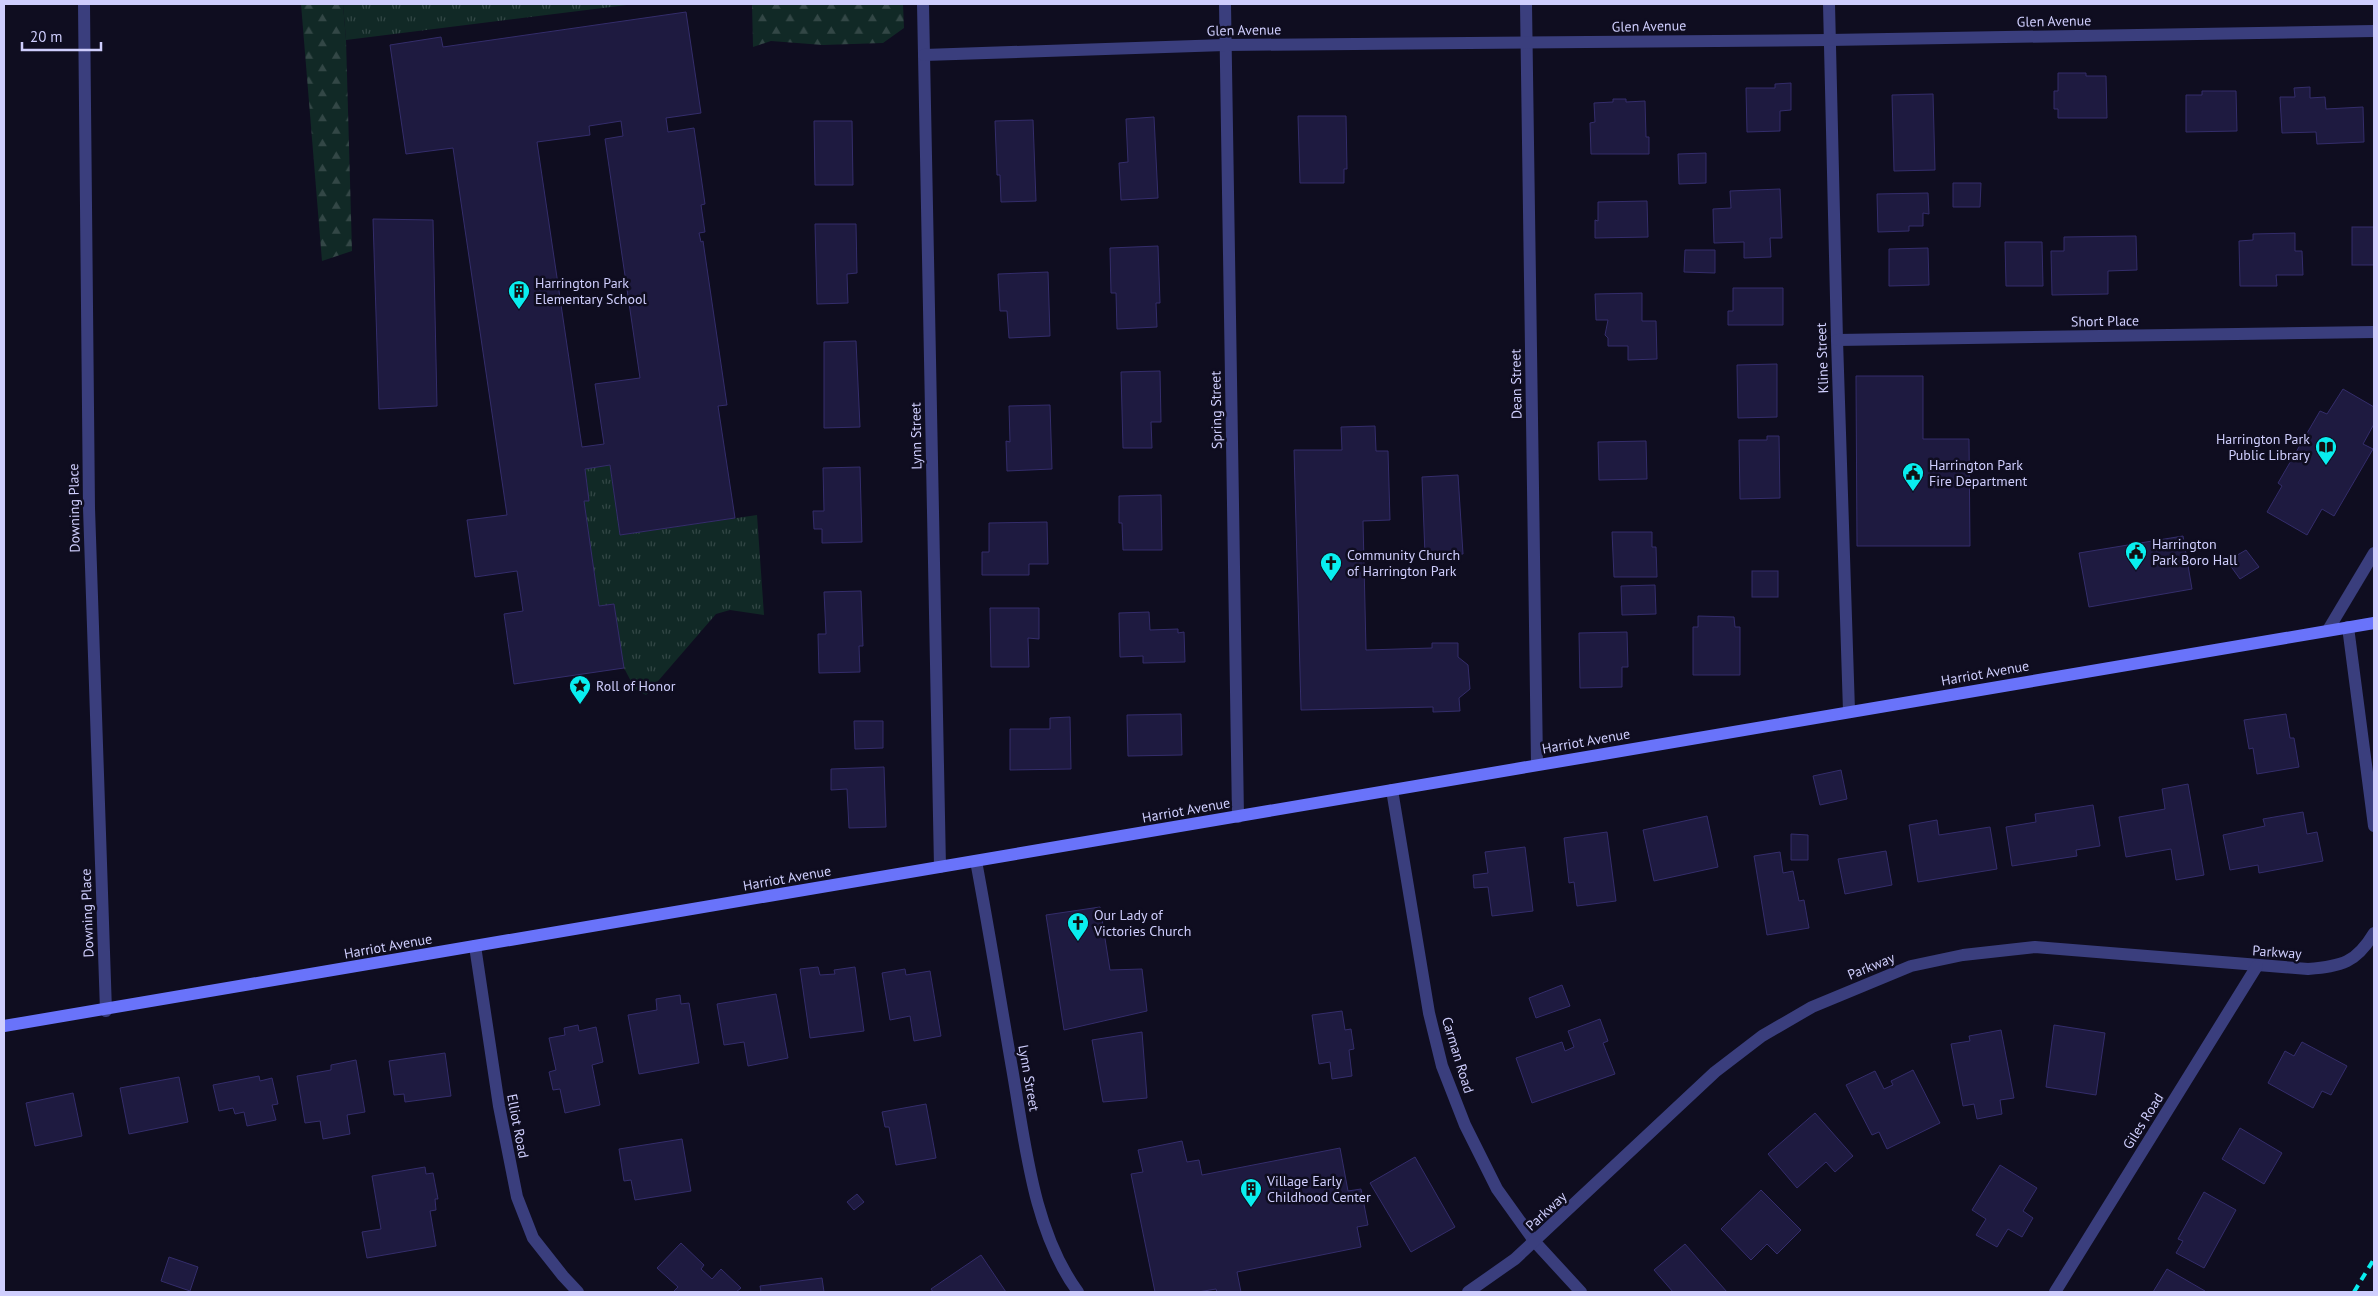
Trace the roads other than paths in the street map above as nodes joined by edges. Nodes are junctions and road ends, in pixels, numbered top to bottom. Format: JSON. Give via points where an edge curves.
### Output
{"nodes":[{"id":1,"x":84,"y":4,"type":"edge"},
{"id":2,"x":923,"y":4,"type":"edge"},
{"id":3,"x":1225,"y":4,"type":"edge"},
{"id":4,"x":1526,"y":4,"type":"edge"},
{"id":5,"x":1829,"y":4,"type":"edge"},
{"id":6,"x":2374,"y":30,"type":"edge"},
{"id":7,"x":1829,"y":40,"type":"junction"},
{"id":8,"x":1527,"y":43,"type":"junction"},
{"id":9,"x":1225,"y":45,"type":"junction"},
{"id":10,"x":924,"y":55,"type":"junction"},
{"id":11,"x":2374,"y":332,"type":"edge"},
{"id":12,"x":1837,"y":340,"type":"junction"},
{"id":13,"x":2374,"y":553,"type":"edge"},
{"id":14,"x":2374,"y":623,"type":"edge"},
{"id":15,"x":2348,"y":627,"type":"junction"},
{"id":16,"x":2328,"y":630,"type":"junction"},
{"id":17,"x":1849,"y":711,"type":"junction"},
{"id":18,"x":1537,"y":764,"type":"junction"},
{"id":19,"x":1392,"y":790,"type":"junction"},
{"id":20,"x":1238,"y":817,"type":"junction"},
{"id":21,"x":2374,"y":826,"type":"edge"},
{"id":22,"x":976,"y":861,"type":"junction"},
{"id":23,"x":940,"y":867,"type":"junction"},
{"id":24,"x":2374,"y":933,"type":"edge"},
{"id":25,"x":475,"y":946,"type":"junction"},
{"id":26,"x":2257,"y":966,"type":"junction"},
{"id":27,"x":106,"y":1011,"type":"junction"},
{"id":28,"x":4,"y":1026,"type":"edge"},
{"id":29,"x":1535,"y":1242,"type":"junction"},
{"id":30,"x":578,"y":1292,"type":"edge"},
{"id":31,"x":1078,"y":1292,"type":"edge"},
{"id":32,"x":1468,"y":1292,"type":"edge"},
{"id":33,"x":1581,"y":1292,"type":"edge"},
{"id":34,"x":2055,"y":1292,"type":"edge"}],
"edges":[{"from":1,"to":27,"type":"street","name":"Downing Place","via":[[89,508]]},
{"from":2,"to":10,"type":"street","name":"Lynn Street"},
{"from":3,"to":9,"type":"street","name":"Spring Street"},
{"from":4,"to":8,"type":"street","name":"Dean Street"},
{"from":5,"to":7,"type":"street","name":"Kline Street"},
{"from":6,"to":7,"type":"street","name":"Glen Avenue"},
{"from":7,"to":8,"type":"street","name":"Glen Avenue"},
{"from":7,"to":12,"type":"street","name":"Kline Street"},
{"from":8,"to":9,"type":"street","name":"Glen Avenue"},
{"from":8,"to":18,"type":"street","name":"Dean Street"},
{"from":9,"to":10,"type":"street","name":"Glen Avenue"},
{"from":9,"to":20,"type":"street","name":"Spring Street"},
{"from":10,"to":23,"type":"street","name":"Lynn Street"},
{"from":11,"to":12,"type":"street","name":"Short Place"},
{"from":12,"to":17,"type":"street","name":"Kline Street"},
{"from":13,"to":16,"type":"street"},
{"from":14,"to":15,"type":"street","name":"Harriot Avenue"},
{"from":15,"to":16,"type":"street","name":"Harriot Avenue"},
{"from":15,"to":21,"type":"street"},
{"from":16,"to":17,"type":"street","name":"Harriot Avenue"},
{"from":17,"to":18,"type":"street","name":"Harriot Avenue"},
{"from":18,"to":19,"type":"street","name":"Harriot Avenue"},
{"from":19,"to":20,"type":"street","name":"Harriot Avenue"},
{"from":19,"to":29,"type":"street","name":"Carman Road","via":[[1429,1013],[1442,1066],[1464,1125],[1497,1189]]},
{"from":20,"to":22,"type":"street","name":"Harriot Avenue"},
{"from":22,"to":23,"type":"street","name":"Harriot Avenue"},
{"from":22,"to":31,"type":"street","name":"Lynn Street","via":[[1029,1162],[1048,1238],[1064,1272]]},
{"from":23,"to":25,"type":"street","name":"Harriot Avenue"},
{"from":24,"to":26,"type":"street","name":"Parkway","via":[[2364,949],[2339,966],[2308,969]]},
{"from":25,"to":27,"type":"street","name":"Harriot Avenue"},
{"from":25,"to":30,"type":"street","name":"Elliot Road","via":[[499,1106],[517,1197],[533,1238]]},
{"from":26,"to":29,"type":"street","name":"Parkway","via":[[2035,947],[1963,955],[1911,966],[1812,1007],[1762,1036],[1716,1072]]},
{"from":26,"to":34,"type":"street","name":"Giles Road"},
{"from":27,"to":28,"type":"street","name":"Harriot Avenue"},
{"from":29,"to":32,"type":"street","name":"Parkway"},
{"from":29,"to":33,"type":"street","name":"Carman Road"}]}
